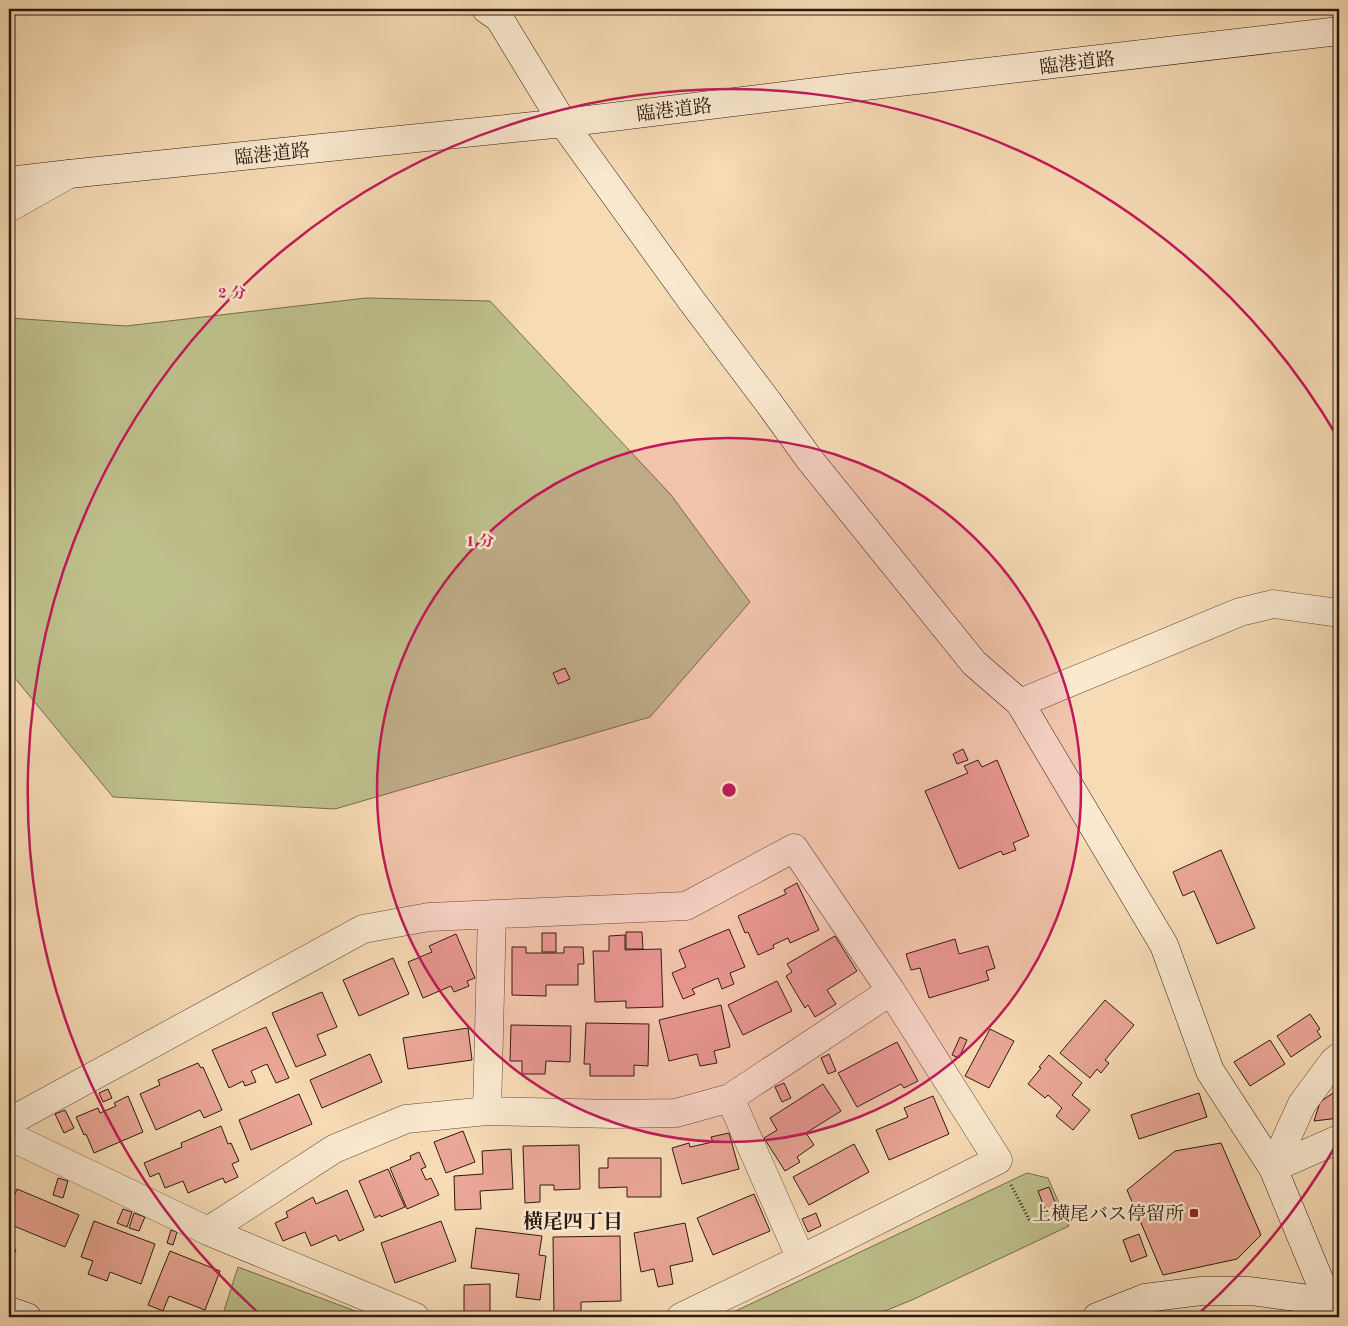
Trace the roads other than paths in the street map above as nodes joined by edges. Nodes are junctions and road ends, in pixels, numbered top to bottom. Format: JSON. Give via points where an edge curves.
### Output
{"nodes":[{"id":1,"x":486,"y":9,"type":"edge"},
{"id":2,"x":1339,"y":31,"type":"edge"},
{"id":3,"x":563,"y":122,"type":"junction"},
{"id":4,"x":69,"y":174,"type":"junction"},
{"id":5,"x":9,"y":181,"type":"edge"},
{"id":6,"x":9,"y":208,"type":"edge"},
{"id":7,"x":1339,"y":613,"type":"edge"},
{"id":8,"x":1020,"y":704,"type":"junction"},
{"id":9,"x":492,"y":914,"type":"junction"},
{"id":10,"x":891,"y":991,"type":"junction"},
{"id":11,"x":1339,"y":1057,"type":"edge"},
{"id":12,"x":730,"y":1098,"type":"junction"},
{"id":13,"x":487,"y":1111,"type":"junction"},
{"id":14,"x":9,"y":1122,"type":"edge"},
{"id":15,"x":9,"y":1136,"type":"edge"},
{"id":16,"x":1339,"y":1140,"type":"edge"},
{"id":17,"x":1273,"y":1168,"type":"junction"},
{"id":18,"x":208,"y":1231,"type":"junction"},
{"id":19,"x":801,"y":1259,"type":"junction"},
{"id":20,"x":1332,"y":1307,"type":"edge"},
{"id":21,"x":9,"y":1311,"type":"edge"},
{"id":22,"x":27,"y":1317,"type":"edge"},
{"id":23,"x":415,"y":1317,"type":"edge"},
{"id":24,"x":681,"y":1317,"type":"edge"},
{"id":25,"x":1098,"y":1317,"type":"edge"}],
"edges":[{"from":1,"to":3,"type":"street","via":[[499,18]]},
{"from":2,"to":3,"type":"street","name":"臨港道路"},
{"from":3,"to":4,"type":"street","name":"臨港道路"},
{"from":3,"to":8,"type":"street","via":[[810,460],[974,663]]},
{"from":4,"to":5,"type":"street","name":"臨港道路"},
{"from":4,"to":6,"type":"street"},
{"from":7,"to":8,"type":"street","via":[[1273,604],[1240,612]]},
{"from":8,"to":17,"type":"street","via":[[1164,945],[1210,1071]]},
{"from":9,"to":10,"type":"street","via":[[686,906],[794,848]]},
{"from":9,"to":13,"type":"street"},
{"from":9,"to":14,"type":"street","via":[[428,917],[363,929]]},
{"from":10,"to":12,"type":"street"},
{"from":10,"to":19,"type":"street","via":[[998,1160]]},
{"from":11,"to":17,"type":"street","via":[[1302,1104]]},
{"from":12,"to":13,"type":"street","via":[[676,1113]]},
{"from":12,"to":19,"type":"street"},
{"from":13,"to":18,"type":"street","via":[[406,1119],[343,1145]]},
{"from":15,"to":18,"type":"street"},
{"from":16,"to":17,"type":"street"},
{"from":17,"to":20,"type":"street"},
{"from":18,"to":23,"type":"street"},
{"from":19,"to":24,"type":"street"},
{"from":20,"to":25,"type":"street","via":[[1250,1291],[1201,1291],[1145,1298]]},
{"from":21,"to":22,"type":"street"}]}
